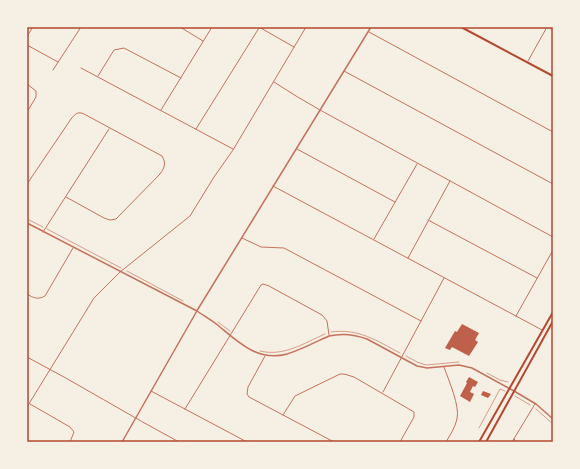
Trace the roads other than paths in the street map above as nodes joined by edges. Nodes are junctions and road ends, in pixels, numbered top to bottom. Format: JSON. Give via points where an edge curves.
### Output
{"nodes":[{"id":1,"x":33,"y":27,"type":"edge"},
{"id":2,"x":81,"y":27,"type":"edge"},
{"id":3,"x":180,"y":27,"type":"edge"},
{"id":4,"x":212,"y":27,"type":"edge"},
{"id":5,"x":259,"y":27,"type":"edge"},
{"id":6,"x":306,"y":27,"type":"edge"},
{"id":7,"x":370,"y":27,"type":"edge"},
{"id":8,"x":461,"y":27,"type":"edge"},
{"id":9,"x":547,"y":27,"type":"edge"},
{"id":10,"x":368,"y":32,"type":"junction"},
{"id":11,"x":27,"y":36,"type":"edge"},
{"id":12,"x":204,"y":41,"type":"junction"},
{"id":13,"x":27,"y":45,"type":"edge"},
{"id":14,"x":295,"y":47,"type":"junction"},
{"id":15,"x":58,"y":62,"type":"junction"},
{"id":16,"x":527,"y":62,"type":"junction"},
{"id":17,"x":81,"y":68,"type":"dead end"},
{"id":18,"x":53,"y":70,"type":"dead end"},
{"id":19,"x":344,"y":71,"type":"junction"},
{"id":20,"x":98,"y":76,"type":"junction"},
{"id":21,"x":553,"y":76,"type":"edge"},
{"id":22,"x":181,"y":78,"type":"junction"},
{"id":23,"x":274,"y":82,"type":"junction"},
{"id":24,"x":27,"y":84,"type":"edge"},
{"id":25,"x":320,"y":110,"type":"junction"},
{"id":26,"x":161,"y":111,"type":"junction"},
{"id":27,"x":27,"y":112,"type":"edge"},
{"id":28,"x":110,"y":128,"type":"junction"},
{"id":29,"x":196,"y":130,"type":"junction"},
{"id":30,"x":553,"y":132,"type":"edge"},
{"id":31,"x":296,"y":148,"type":"junction"},
{"id":32,"x":233,"y":150,"type":"junction"},
{"id":33,"x":417,"y":163,"type":"junction"},
{"id":34,"x":450,"y":181,"type":"junction"},
{"id":35,"x":27,"y":184,"type":"edge"},
{"id":36,"x":553,"y":184,"type":"edge"},
{"id":37,"x":273,"y":186,"type":"junction"},
{"id":38,"x":66,"y":197,"type":"junction"},
{"id":39,"x":395,"y":202,"type":"junction"},
{"id":40,"x":428,"y":220,"type":"junction"},
{"id":41,"x":27,"y":223,"type":"edge"},
{"id":42,"x":43,"y":232,"type":"junction"},
{"id":43,"x":553,"y":237,"type":"edge"},
{"id":44,"x":242,"y":238,"type":"junction"},
{"id":45,"x":374,"y":240,"type":"junction"},
{"id":46,"x":74,"y":248,"type":"junction"},
{"id":47,"x":553,"y":250,"type":"edge"},
{"id":48,"x":407,"y":258,"type":"junction"},
{"id":49,"x":120,"y":272,"type":"junction"},
{"id":50,"x":444,"y":278,"type":"junction"},
{"id":51,"x":537,"y":278,"type":"junction"},
{"id":52,"x":27,"y":294,"type":"edge"},
{"id":53,"x":197,"y":311,"type":"junction"},
{"id":54,"x":553,"y":312,"type":"edge"},
{"id":55,"x":515,"y":316,"type":"junction"},
{"id":56,"x":553,"y":320,"type":"edge"},
{"id":57,"x":421,"y":321,"type":"junction"},
{"id":58,"x":542,"y":331,"type":"junction"},
{"id":59,"x":230,"y":335,"type":"junction"},
{"id":60,"x":329,"y":336,"type":"junction"},
{"id":61,"x":265,"y":356,"type":"junction"},
{"id":62,"x":27,"y":357,"type":"edge"},
{"id":63,"x":402,"y":358,"type":"junction"},
{"id":64,"x":444,"y":366,"type":"junction"},
{"id":65,"x":50,"y":369,"type":"junction"},
{"id":66,"x":510,"y":388,"type":"junction"},
{"id":67,"x":151,"y":391,"type":"junction"},
{"id":68,"x":514,"y":391,"type":"junction"},
{"id":69,"x":383,"y":393,"type":"junction"},
{"id":70,"x":30,"y":403,"type":"junction"},
{"id":71,"x":535,"y":404,"type":"junction"},
{"id":72,"x":27,"y":407,"type":"edge"},
{"id":73,"x":185,"y":409,"type":"junction"},
{"id":74,"x":283,"y":415,"type":"junction"},
{"id":75,"x":135,"y":419,"type":"junction"},
{"id":76,"x":553,"y":419,"type":"edge"},
{"id":77,"x":513,"y":439,"type":"junction"},
{"id":78,"x":330,"y":440,"type":"junction"},
{"id":79,"x":70,"y":442,"type":"edge"},
{"id":80,"x":122,"y":442,"type":"edge"},
{"id":81,"x":179,"y":442,"type":"edge"},
{"id":82,"x":247,"y":442,"type":"edge"},
{"id":83,"x":328,"y":442,"type":"edge"},
{"id":84,"x":334,"y":442,"type":"edge"},
{"id":85,"x":400,"y":442,"type":"edge"},
{"id":86,"x":446,"y":442,"type":"edge"},
{"id":87,"x":479,"y":442,"type":"edge"},
{"id":88,"x":486,"y":442,"type":"edge"},
{"id":89,"x":512,"y":442,"type":"edge"},
{"id":90,"x":517,"y":442,"type":"edge"}],
"edges":[{"from":1,"to":11,"type":"street"},
{"from":2,"to":15,"type":"street"},
{"from":3,"to":12,"type":"street"},
{"from":4,"to":12,"type":"street"},
{"from":5,"to":14,"type":"street"},
{"from":5,"to":29,"type":"street"},
{"from":6,"to":14,"type":"street"},
{"from":7,"to":10,"type":"street"},
{"from":8,"to":16,"type":"main road"},
{"from":9,"to":16,"type":"street"},
{"from":10,"to":19,"type":"street"},
{"from":10,"to":30,"type":"street"},
{"from":12,"to":22,"type":"street"},
{"from":13,"to":15,"type":"street"},
{"from":14,"to":23,"type":"street"},
{"from":15,"to":18,"type":"street"},
{"from":16,"to":21,"type":"main road"},
{"from":17,"to":20,"type":"street"},
{"from":19,"to":25,"type":"street"},
{"from":19,"to":36,"type":"street"},
{"from":20,"to":22,"type":"street","via":[[114,50],[121,48],[134,52]]},
{"from":20,"to":26,"type":"street"},
{"from":22,"to":26,"type":"street"},
{"from":23,"to":25,"type":"street"},
{"from":23,"to":32,"type":"street"},
{"from":24,"to":27,"type":"street","via":[[36,91],[36,97]]},
{"from":25,"to":31,"type":"street"},
{"from":25,"to":33,"type":"street"},
{"from":26,"to":29,"type":"street"},
{"from":28,"to":35,"type":"street","via":[[84,114],[76,114]]},
{"from":28,"to":38,"type":"street"},
{"from":28,"to":38,"type":"street","via":[[162,156],[164,169],[116,219],[104,218]]},
{"from":29,"to":32,"type":"street"},
{"from":31,"to":37,"type":"street"},
{"from":31,"to":39,"type":"street"},
{"from":32,"to":49,"type":"street","via":[[190,216]]},
{"from":33,"to":34,"type":"street"},
{"from":33,"to":39,"type":"street"},
{"from":34,"to":40,"type":"street"},
{"from":34,"to":43,"type":"street"},
{"from":37,"to":44,"type":"street"},
{"from":37,"to":45,"type":"street"},
{"from":38,"to":42,"type":"street"},
{"from":39,"to":45,"type":"street"},
{"from":40,"to":48,"type":"street"},
{"from":40,"to":51,"type":"street"},
{"from":41,"to":42,"type":"street"},
{"from":42,"to":46,"type":"street"},
{"from":44,"to":53,"type":"street"},
{"from":44,"to":57,"type":"street","via":[[261,247],[284,248]]},
{"from":45,"to":48,"type":"street"},
{"from":46,"to":49,"type":"street"},
{"from":46,"to":52,"type":"street","via":[[45,296],[38,299]]},
{"from":47,"to":51,"type":"street"},
{"from":48,"to":50,"type":"street"},
{"from":49,"to":53,"type":"street"},
{"from":49,"to":65,"type":"street","via":[[94,298]]},
{"from":50,"to":55,"type":"street"},
{"from":50,"to":57,"type":"street"},
{"from":51,"to":55,"type":"street"},
{"from":53,"to":59,"type":"street"},
{"from":53,"to":67,"type":"street"},
{"from":54,"to":58,"type":"main road"},
{"from":55,"to":58,"type":"street"},
{"from":56,"to":68,"type":"main road"},
{"from":57,"to":63,"type":"street"},
{"from":58,"to":66,"type":"main road"},
{"from":59,"to":60,"type":"street","via":[[258,287],[263,284],[322,315]]},
{"from":59,"to":61,"type":"street","via":[[242,346]]},
{"from":59,"to":73,"type":"street"},
{"from":60,"to":61,"type":"street","via":[[287,354]]},
{"from":60,"to":63,"type":"street","via":[[358,336]]},
{"from":61,"to":74,"type":"street","via":[[248,387],[248,394]]},
{"from":62,"to":65,"type":"street"},
{"from":63,"to":64,"type":"street","via":[[427,368]]},
{"from":63,"to":69,"type":"street"},
{"from":64,"to":66,"type":"street","via":[[465,366]]},
{"from":64,"to":86,"type":"street","via":[[457,409],[454,428]]},
{"from":65,"to":70,"type":"street"},
{"from":65,"to":75,"type":"street"},
{"from":66,"to":68,"type":"street"},
{"from":66,"to":87,"type":"main road"},
{"from":67,"to":73,"type":"street"},
{"from":67,"to":75,"type":"street"},
{"from":68,"to":71,"type":"street"},
{"from":68,"to":88,"type":"main road"},
{"from":69,"to":74,"type":"street","via":[[354,377],[340,374],[295,396]]},
{"from":69,"to":85,"type":"street","via":[[412,409],[415,414]]},
{"from":70,"to":72,"type":"street"},
{"from":70,"to":79,"type":"street","via":[[70,427],[74,432]]},
{"from":71,"to":76,"type":"street"},
{"from":71,"to":77,"type":"street"},
{"from":73,"to":82,"type":"street"},
{"from":74,"to":78,"type":"street"},
{"from":75,"to":80,"type":"street"},
{"from":75,"to":81,"type":"street"},
{"from":77,"to":89,"type":"street"},
{"from":77,"to":90,"type":"street"},
{"from":78,"to":83,"type":"street"},
{"from":78,"to":84,"type":"street"}]}
